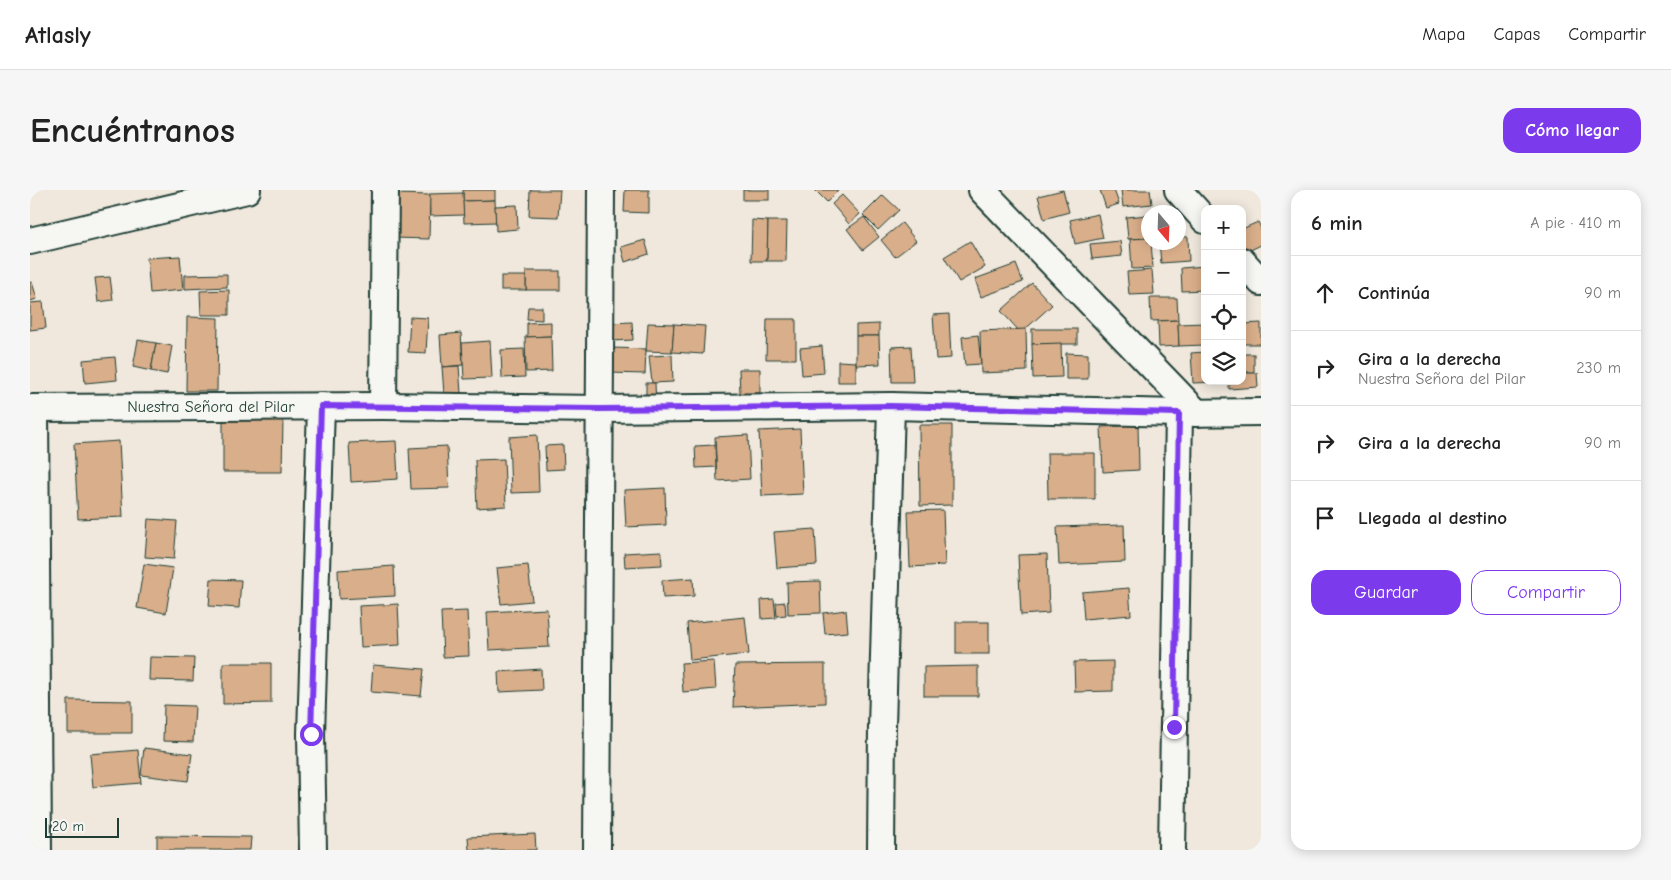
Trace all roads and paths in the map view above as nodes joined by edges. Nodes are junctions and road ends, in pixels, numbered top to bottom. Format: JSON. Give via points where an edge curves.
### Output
{"nodes":[{"id":1,"x":246,"y":190,"type":"edge"},
{"id":2,"x":385,"y":190,"type":"edge"},
{"id":3,"x":601,"y":190,"type":"edge"},
{"id":4,"x":982,"y":190,"type":"edge"},
{"id":5,"x":1178,"y":190,"type":"edge"},
{"id":6,"x":1201,"y":216,"type":"edge"},
{"id":7,"x":30,"y":242,"type":"edge"},
{"id":8,"x":1246,"y":265,"type":"edge"},
{"id":9,"x":1261,"y":282,"type":"edge"},
{"id":10,"x":321,"y":406,"type":"junction"},
{"id":11,"x":383,"y":406,"type":"junction"},
{"id":12,"x":891,"y":406,"type":"junction"},
{"id":13,"x":32,"y":408,"type":"edge"},
{"id":14,"x":600,"y":409,"type":"junction"},
{"id":15,"x":1261,"y":412,"type":"edge"},
{"id":16,"x":1188,"y":413,"type":"junction"},
{"id":17,"x":38,"y":850,"type":"edge"},
{"id":18,"x":313,"y":850,"type":"edge"},
{"id":19,"x":597,"y":850,"type":"edge"},
{"id":20,"x":881,"y":850,"type":"edge"},
{"id":21,"x":1172,"y":850,"type":"edge"}],
"edges":[{"from":1,"to":7,"type":"street"},
{"from":2,"to":11,"type":"street"},
{"from":3,"to":14,"type":"street"},
{"from":4,"to":16,"type":"street"},
{"from":5,"to":6,"type":"street"},
{"from":8,"to":9,"type":"street"},
{"from":10,"to":11,"type":"street","name":"Nuestra Señora del Pilar"},
{"from":10,"to":13,"type":"street","name":"Nuestra Señora del Pilar"},
{"from":10,"to":18,"type":"street","via":[[311,734]]},
{"from":11,"to":14,"type":"street","name":"Nuestra Señora del Pilar"},
{"from":12,"to":14,"type":"street","name":"Nuestra Señora del Pilar"},
{"from":12,"to":16,"type":"street","name":"Nuestra Señora del Pilar"},
{"from":12,"to":20,"type":"street"},
{"from":13,"to":17,"type":"street"},
{"from":14,"to":19,"type":"street"},
{"from":15,"to":16,"type":"street","name":"Nuestra Señora del Pilar"},
{"from":16,"to":21,"type":"street"}]}
